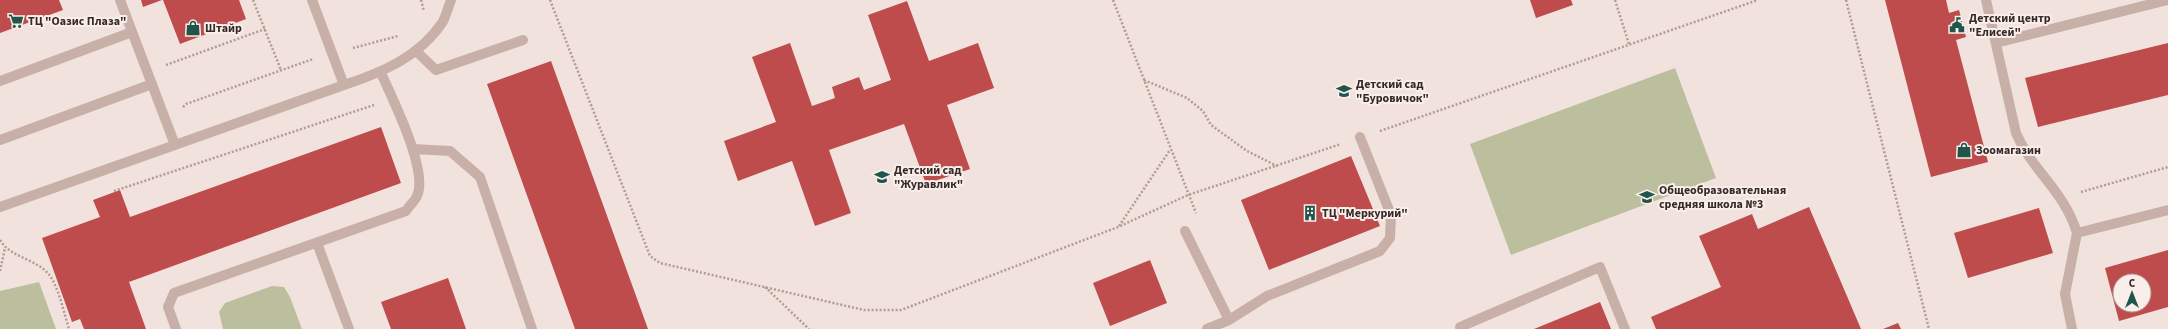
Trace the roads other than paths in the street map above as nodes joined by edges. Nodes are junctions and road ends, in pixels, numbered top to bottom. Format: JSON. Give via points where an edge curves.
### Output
{"nodes":[{"id":1,"x":120,"y":0,"type":"edge"},
{"id":2,"x":312,"y":0,"type":"edge"},
{"id":3,"x":451,"y":0,"type":"edge"},
{"id":4,"x":1986,"y":0,"type":"edge"},
{"id":5,"x":2167,"y":0,"type":"edge"},
{"id":6,"x":132,"y":32,"type":"junction"},
{"id":7,"x":523,"y":40,"type":"dead end"},
{"id":8,"x":1996,"y":43,"type":"junction"},
{"id":9,"x":416,"y":51,"type":"junction"},
{"id":10,"x":381,"y":73,"type":"junction"},
{"id":11,"x":0,"y":81,"type":"edge"},
{"id":12,"x":152,"y":84,"type":"junction"},
{"id":13,"x":344,"y":85,"type":"junction"},
{"id":14,"x":1360,"y":138,"type":"road end"},
{"id":15,"x":0,"y":140,"type":"edge"},
{"id":16,"x":175,"y":145,"type":"junction"},
{"id":17,"x":413,"y":149,"type":"junction"},
{"id":18,"x":0,"y":207,"type":"edge"},
{"id":19,"x":2168,"y":210,"type":"edge"},
{"id":20,"x":1185,"y":231,"type":"dead end"},
{"id":21,"x":2077,"y":233,"type":"junction"},
{"id":22,"x":317,"y":243,"type":"junction"},
{"id":23,"x":1228,"y":320,"type":"junction"},
{"id":24,"x":1460,"y":327,"type":"dead end"},
{"id":25,"x":176,"y":329,"type":"edge"},
{"id":26,"x":349,"y":329,"type":"edge"},
{"id":27,"x":532,"y":329,"type":"edge"},
{"id":28,"x":1207,"y":329,"type":"edge"},
{"id":29,"x":1625,"y":329,"type":"edge"},
{"id":30,"x":2072,"y":329,"type":"edge"}],
"edges":[{"from":1,"to":6,"type":"lane"},
{"from":2,"to":13,"type":"lane"},
{"from":3,"to":9,"type":"lane","via":[[442,23]]},
{"from":4,"to":8,"type":"lane"},
{"from":5,"to":8,"type":"lane"},
{"from":6,"to":11,"type":"lane"},
{"from":6,"to":12,"type":"lane"},
{"from":7,"to":9,"type":"lane","via":[[436,70]]},
{"from":8,"to":21,"type":"lane","via":[[2022,148],[2061,197],[2071,214]]},
{"from":9,"to":10,"type":"lane"},
{"from":10,"to":13,"type":"lane"},
{"from":10,"to":17,"type":"lane"},
{"from":12,"to":15,"type":"lane"},
{"from":12,"to":16,"type":"lane"},
{"from":13,"to":16,"type":"lane"},
{"from":14,"to":23,"type":"lane","via":[[1391,215],[1390,238],[1380,251],[1267,296]]},
{"from":16,"to":18,"type":"lane"},
{"from":17,"to":22,"type":"lane","via":[[419,175],[418,195],[406,211]]},
{"from":17,"to":27,"type":"lane","via":[[450,151],[480,177]]},
{"from":19,"to":21,"type":"lane"},
{"from":20,"to":23,"type":"lane"},
{"from":21,"to":30,"type":"lane","via":[[2065,294]]},
{"from":22,"to":25,"type":"lane","via":[[174,293],[168,307]]},
{"from":22,"to":26,"type":"lane"},
{"from":23,"to":28,"type":"lane"},
{"from":24,"to":29,"type":"lane","via":[[1600,267]]}]}
